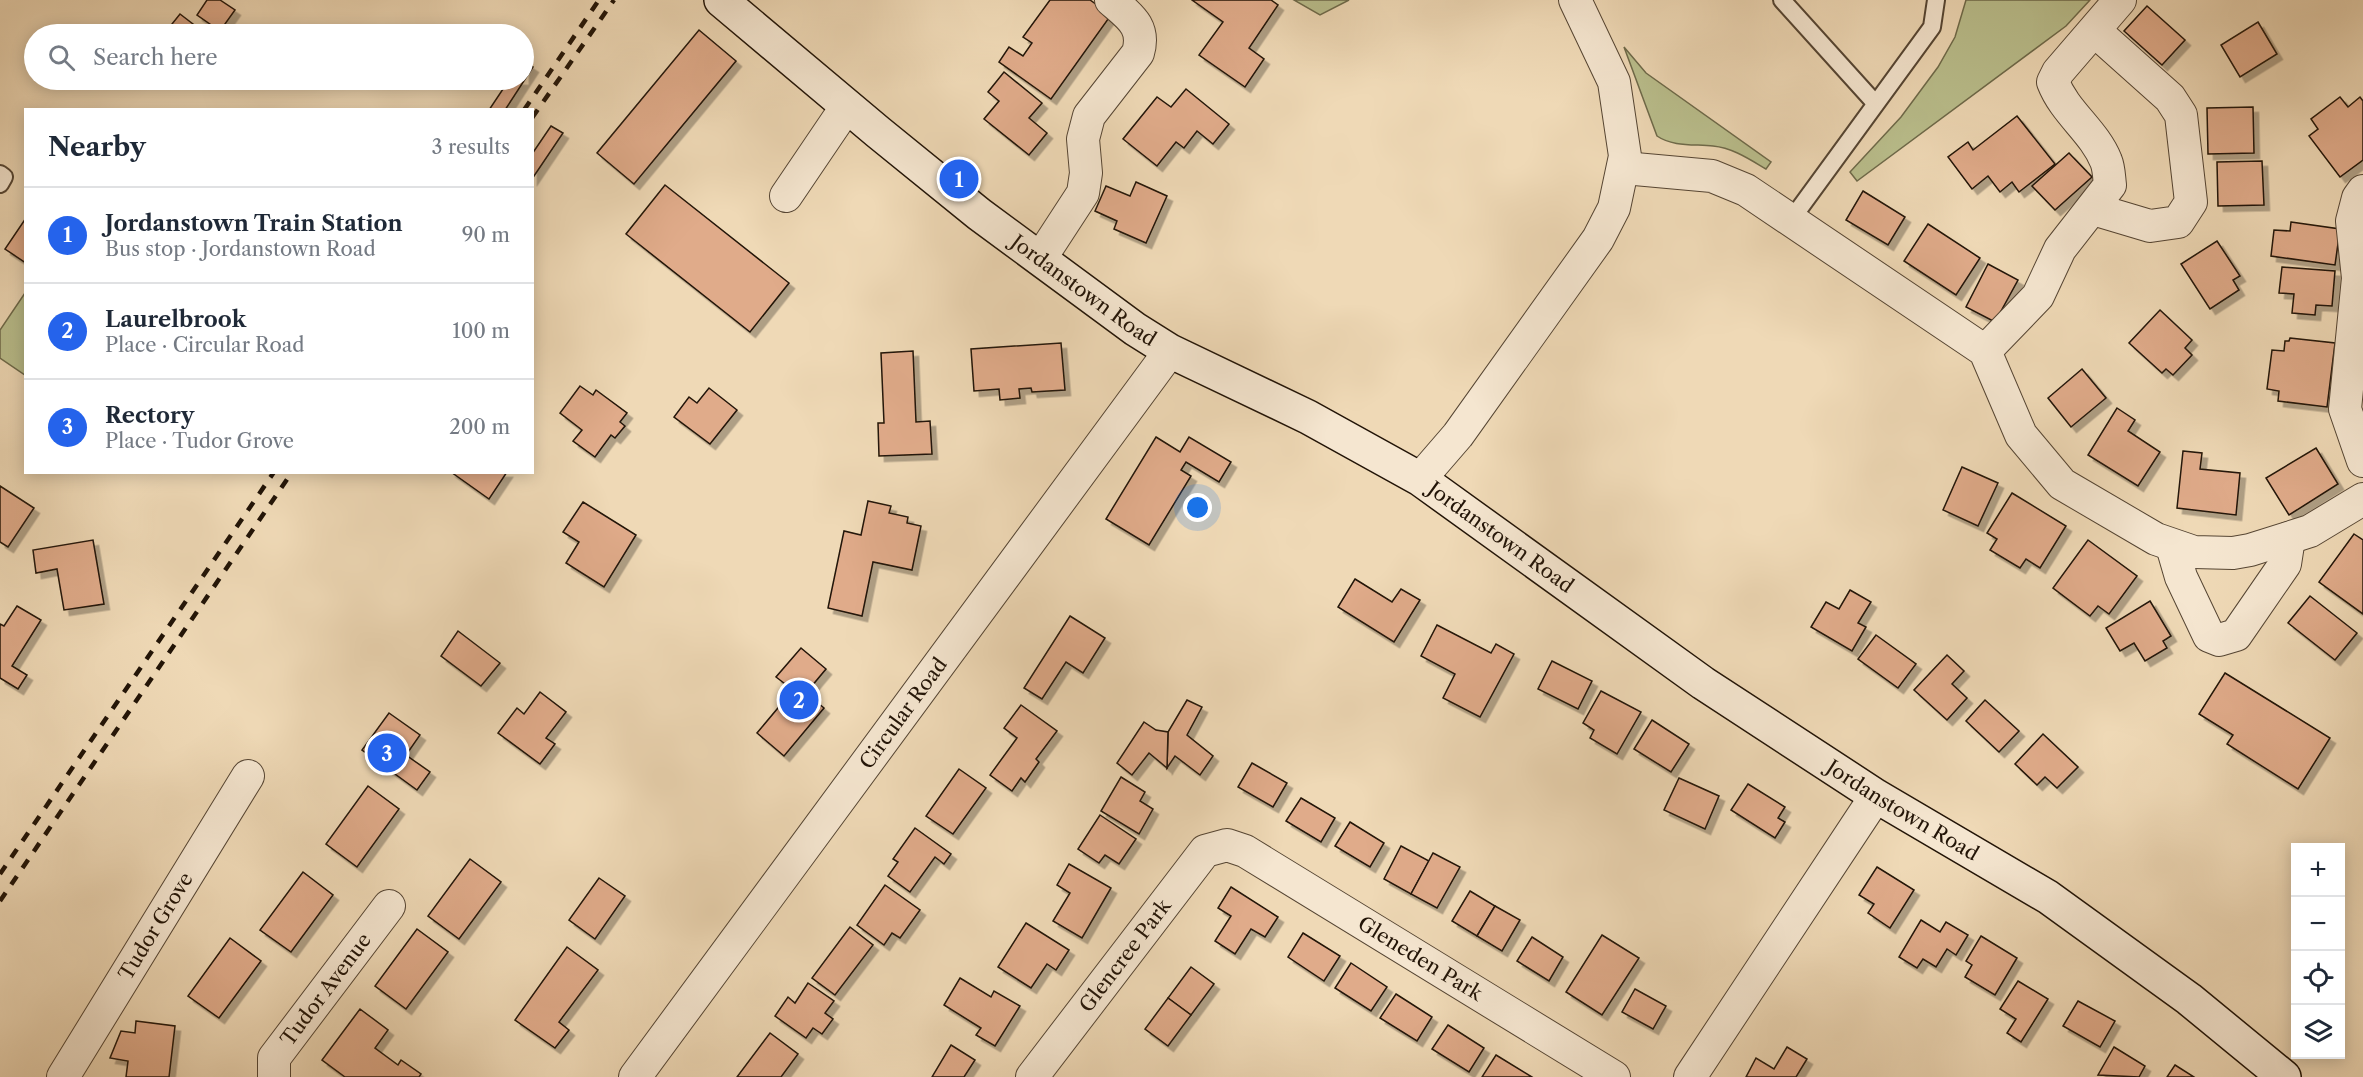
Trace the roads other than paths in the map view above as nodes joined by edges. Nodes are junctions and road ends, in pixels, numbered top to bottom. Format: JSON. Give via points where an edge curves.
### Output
{"nodes":[{"id":1,"x":721,"y":0,"type":"edge"},
{"id":2,"x":1111,"y":0,"type":"edge"},
{"id":3,"x":1575,"y":0,"type":"edge"},
{"id":4,"x":1782,"y":0,"type":"edge"},
{"id":5,"x":1936,"y":0,"type":"edge"},
{"id":6,"x":2121,"y":0,"type":"edge"},
{"id":7,"x":2095,"y":31,"type":"junction"},
{"id":8,"x":1875,"y":103,"type":"junction"},
{"id":9,"x":847,"y":106,"type":"junction"},
{"id":10,"x":1624,"y":168,"type":"junction"},
{"id":11,"x":0,"y":174,"type":"edge"},
{"id":12,"x":0,"y":184,"type":"edge"},
{"id":13,"x":2363,"y":191,"type":"edge"},
{"id":14,"x":786,"y":196,"type":"dead end"},
{"id":15,"x":2093,"y":209,"type":"junction"},
{"id":16,"x":1791,"y":220,"type":"junction"},
{"id":17,"x":1041,"y":259,"type":"junction"},
{"id":18,"x":2360,"y":278,"type":"edge"},
{"id":19,"x":1170,"y":351,"type":"junction"},
{"id":20,"x":1985,"y":351,"type":"junction"},
{"id":21,"x":2363,"y":461,"type":"edge"},
{"id":22,"x":1420,"y":479,"type":"junction"},
{"id":23,"x":2363,"y":499,"type":"edge"},
{"id":24,"x":2289,"y":538,"type":"junction"},
{"id":25,"x":2172,"y":546,"type":"junction"},
{"id":26,"x":249,"y":776,"type":"dead end"},
{"id":27,"x":1876,"y":796,"type":"junction"},
{"id":28,"x":1227,"y":845,"type":"joint"},
{"id":29,"x":389,"y":906,"type":"dead end"},
{"id":30,"x":63,"y":1077,"type":"edge"},
{"id":31,"x":274,"y":1077,"type":"edge"},
{"id":32,"x":635,"y":1077,"type":"edge"},
{"id":33,"x":1032,"y":1077,"type":"edge"},
{"id":34,"x":1614,"y":1077,"type":"edge"},
{"id":35,"x":1690,"y":1077,"type":"edge"},
{"id":36,"x":2284,"y":1077,"type":"edge"}],
"edges":[{"from":1,"to":9,"type":"street","name":"Jordanstown Road"},
{"from":2,"to":17,"type":"street","via":[[1137,23],[1141,44],[1089,116],[1083,139],[1083,194]]},
{"from":3,"to":10,"type":"street","via":[[1614,82]]},
{"from":4,"to":8,"type":"lane"},
{"from":5,"to":8,"type":"lane","via":[[1932,27]]},
{"from":6,"to":7,"type":"street"},
{"from":7,"to":15,"type":"street","via":[[2053,82],[2060,99],[2107,162],[2110,185]]},
{"from":7,"to":15,"type":"street","via":[[2170,98],[2181,115],[2191,202],[2178,222],[2150,226]]},
{"from":8,"to":16,"type":"lane"},
{"from":9,"to":14,"type":"street"},
{"from":9,"to":17,"type":"street","name":"Jordanstown Road"},
{"from":10,"to":16,"type":"street","via":[[1712,176],[1746,190]]},
{"from":10,"to":22,"type":"street","via":[[1614,208],[1598,239],[1458,435]]},
{"from":11,"to":12,"type":"lane","via":[[4,177]]},
{"from":13,"to":18,"type":"street","via":[[2352,221]]},
{"from":15,"to":20,"type":"street","via":[[2060,249],[2038,296]]},
{"from":16,"to":20,"type":"street"},
{"from":17,"to":19,"type":"street","name":"Jordanstown Road"},
{"from":18,"to":21,"type":"street","via":[[2345,409]]},
{"from":19,"to":22,"type":"street","name":"Jordanstown Road","via":[[1308,417]]},
{"from":19,"to":32,"type":"street","name":"Circular Road"},
{"from":20,"to":25,"type":"street","via":[[2020,435],[2062,484],[2130,526]]},
{"from":22,"to":27,"type":"street","name":"Jordanstown Road","via":[[1703,683]]},
{"from":23,"to":24,"type":"street","via":[[2310,531]]},
{"from":24,"to":25,"type":"street","via":[[2232,553],[2194,552]]},
{"from":24,"to":25,"type":"street","via":[[2285,564],[2236,635],[2219,640],[2209,636],[2181,577]]},
{"from":26,"to":30,"type":"street","name":"Tudor Grove"},
{"from":27,"to":35,"type":"street"},
{"from":27,"to":36,"type":"street","name":"Jordanstown Road","via":[[2048,897],[2189,999]]},
{"from":28,"to":33,"type":"street","name":"Glencree Park","via":[[1205,851]]},
{"from":28,"to":34,"type":"street","name":"Gleneden Park","via":[[1245,851]]},
{"from":29,"to":31,"type":"street","name":"Tudor Avenue","via":[[274,1058]]}]}
